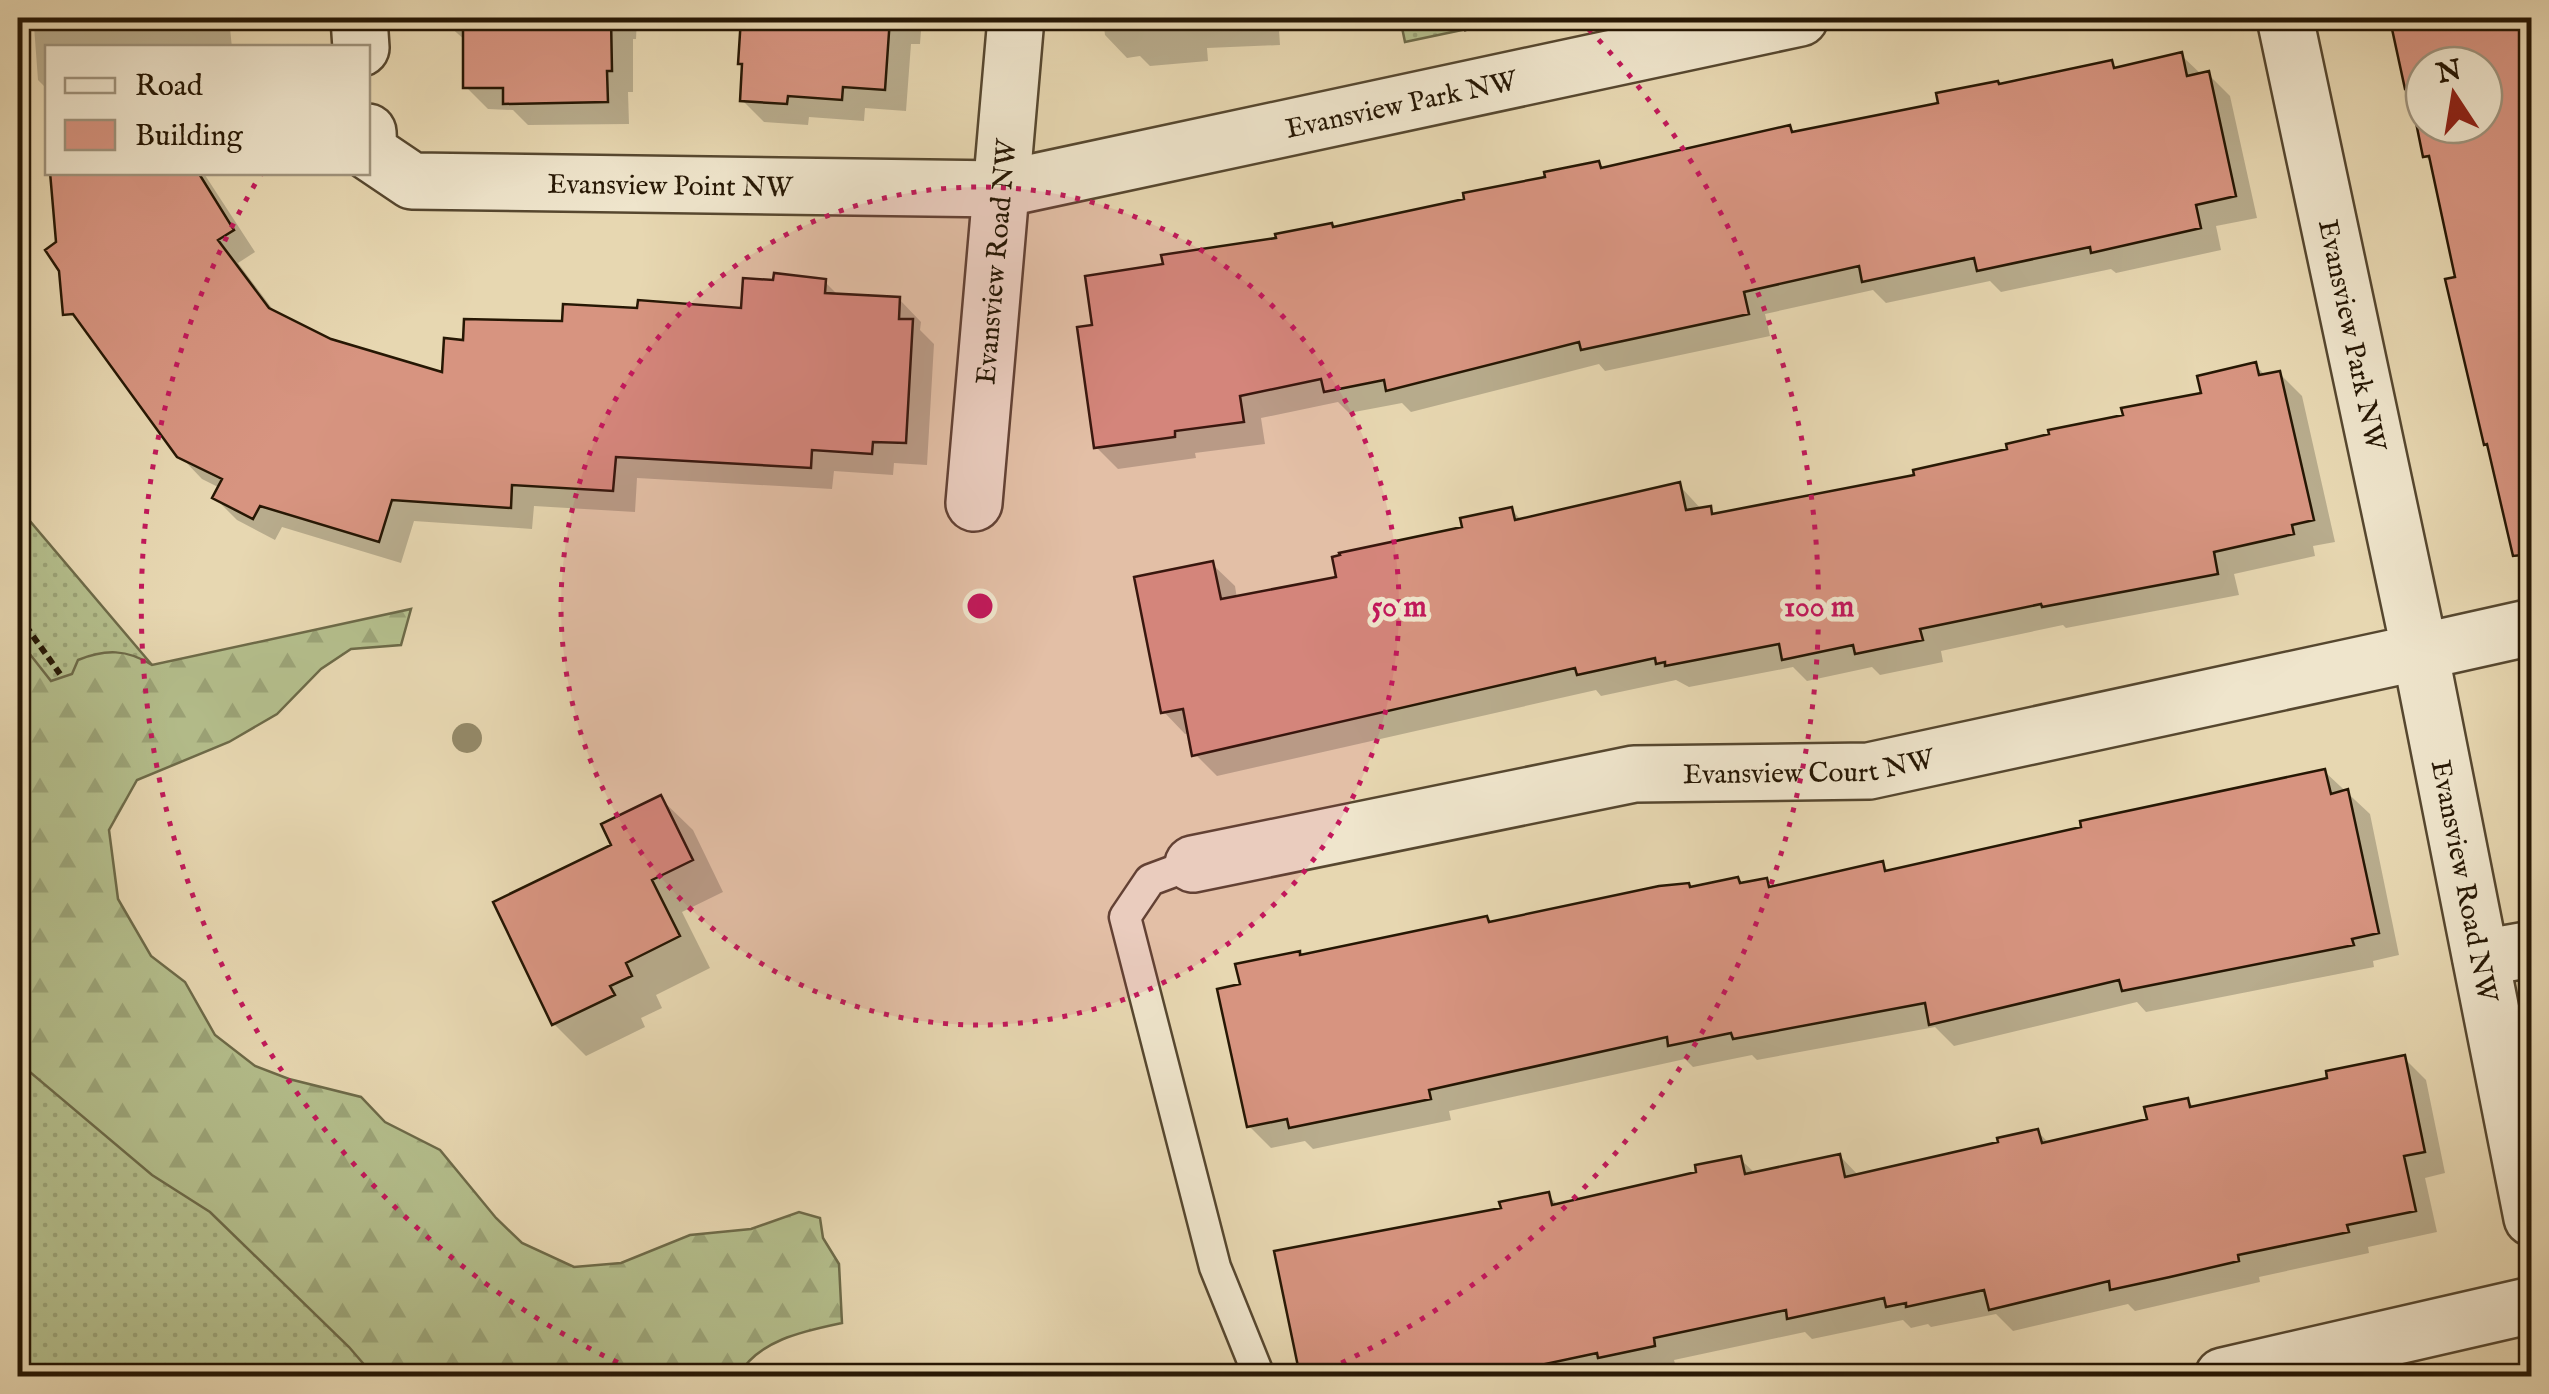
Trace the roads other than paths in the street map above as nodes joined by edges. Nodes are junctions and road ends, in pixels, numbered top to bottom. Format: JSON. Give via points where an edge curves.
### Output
{"nodes":[{"id":1,"x":358,"y":18,"type":"edge"},
{"id":2,"x":1016,"y":18,"type":"edge"},
{"id":3,"x":1800,"y":18,"type":"edge"},
{"id":4,"x":2286,"y":18,"type":"edge"},
{"id":5,"x":361,"y":45,"type":"edge"},
{"id":6,"x":370,"y":153,"type":"edge"},
{"id":7,"x":1002,"y":188,"type":"junction"},
{"id":8,"x":974,"y":504,"type":"dead end"},
{"id":9,"x":2532,"y":627,"type":"edge"},
{"id":10,"x":2420,"y":652,"type":"junction"},
{"id":11,"x":1192,"y":864,"type":"joint"},
{"id":12,"x":2506,"y":954,"type":"edge"},
{"id":13,"x":2532,"y":1218,"type":"edge"},
{"id":14,"x":2532,"y":1305,"type":"edge"},
{"id":15,"x":1259,"y":1376,"type":"edge"},
{"id":16,"x":2223,"y":1376,"type":"edge"}],
"edges":[{"from":1,"to":5,"type":"street"},
{"from":2,"to":7,"type":"street","name":"Evansview Road NW"},
{"from":3,"to":7,"type":"street","name":"Evansview Park NW"},
{"from":4,"to":10,"type":"street","name":"Evansview Park NW"},
{"from":6,"to":7,"type":"street","name":"Evansview Point NW","via":[[412,181]]},
{"from":7,"to":8,"type":"street","name":"Evansview Road NW"},
{"from":9,"to":10,"type":"street"},
{"from":10,"to":11,"type":"street","name":"Evansview Court NW","via":[[1869,771],[1634,774]]},
{"from":10,"to":12,"type":"street","name":"Evansview Road NW"},
{"from":11,"to":15,"type":"lane","via":[[1150,880],[1125,917],[1215,1266]]},
{"from":12,"to":13,"type":"street","name":"Evansview Road NW"},
{"from":14,"to":16,"type":"street"}]}
